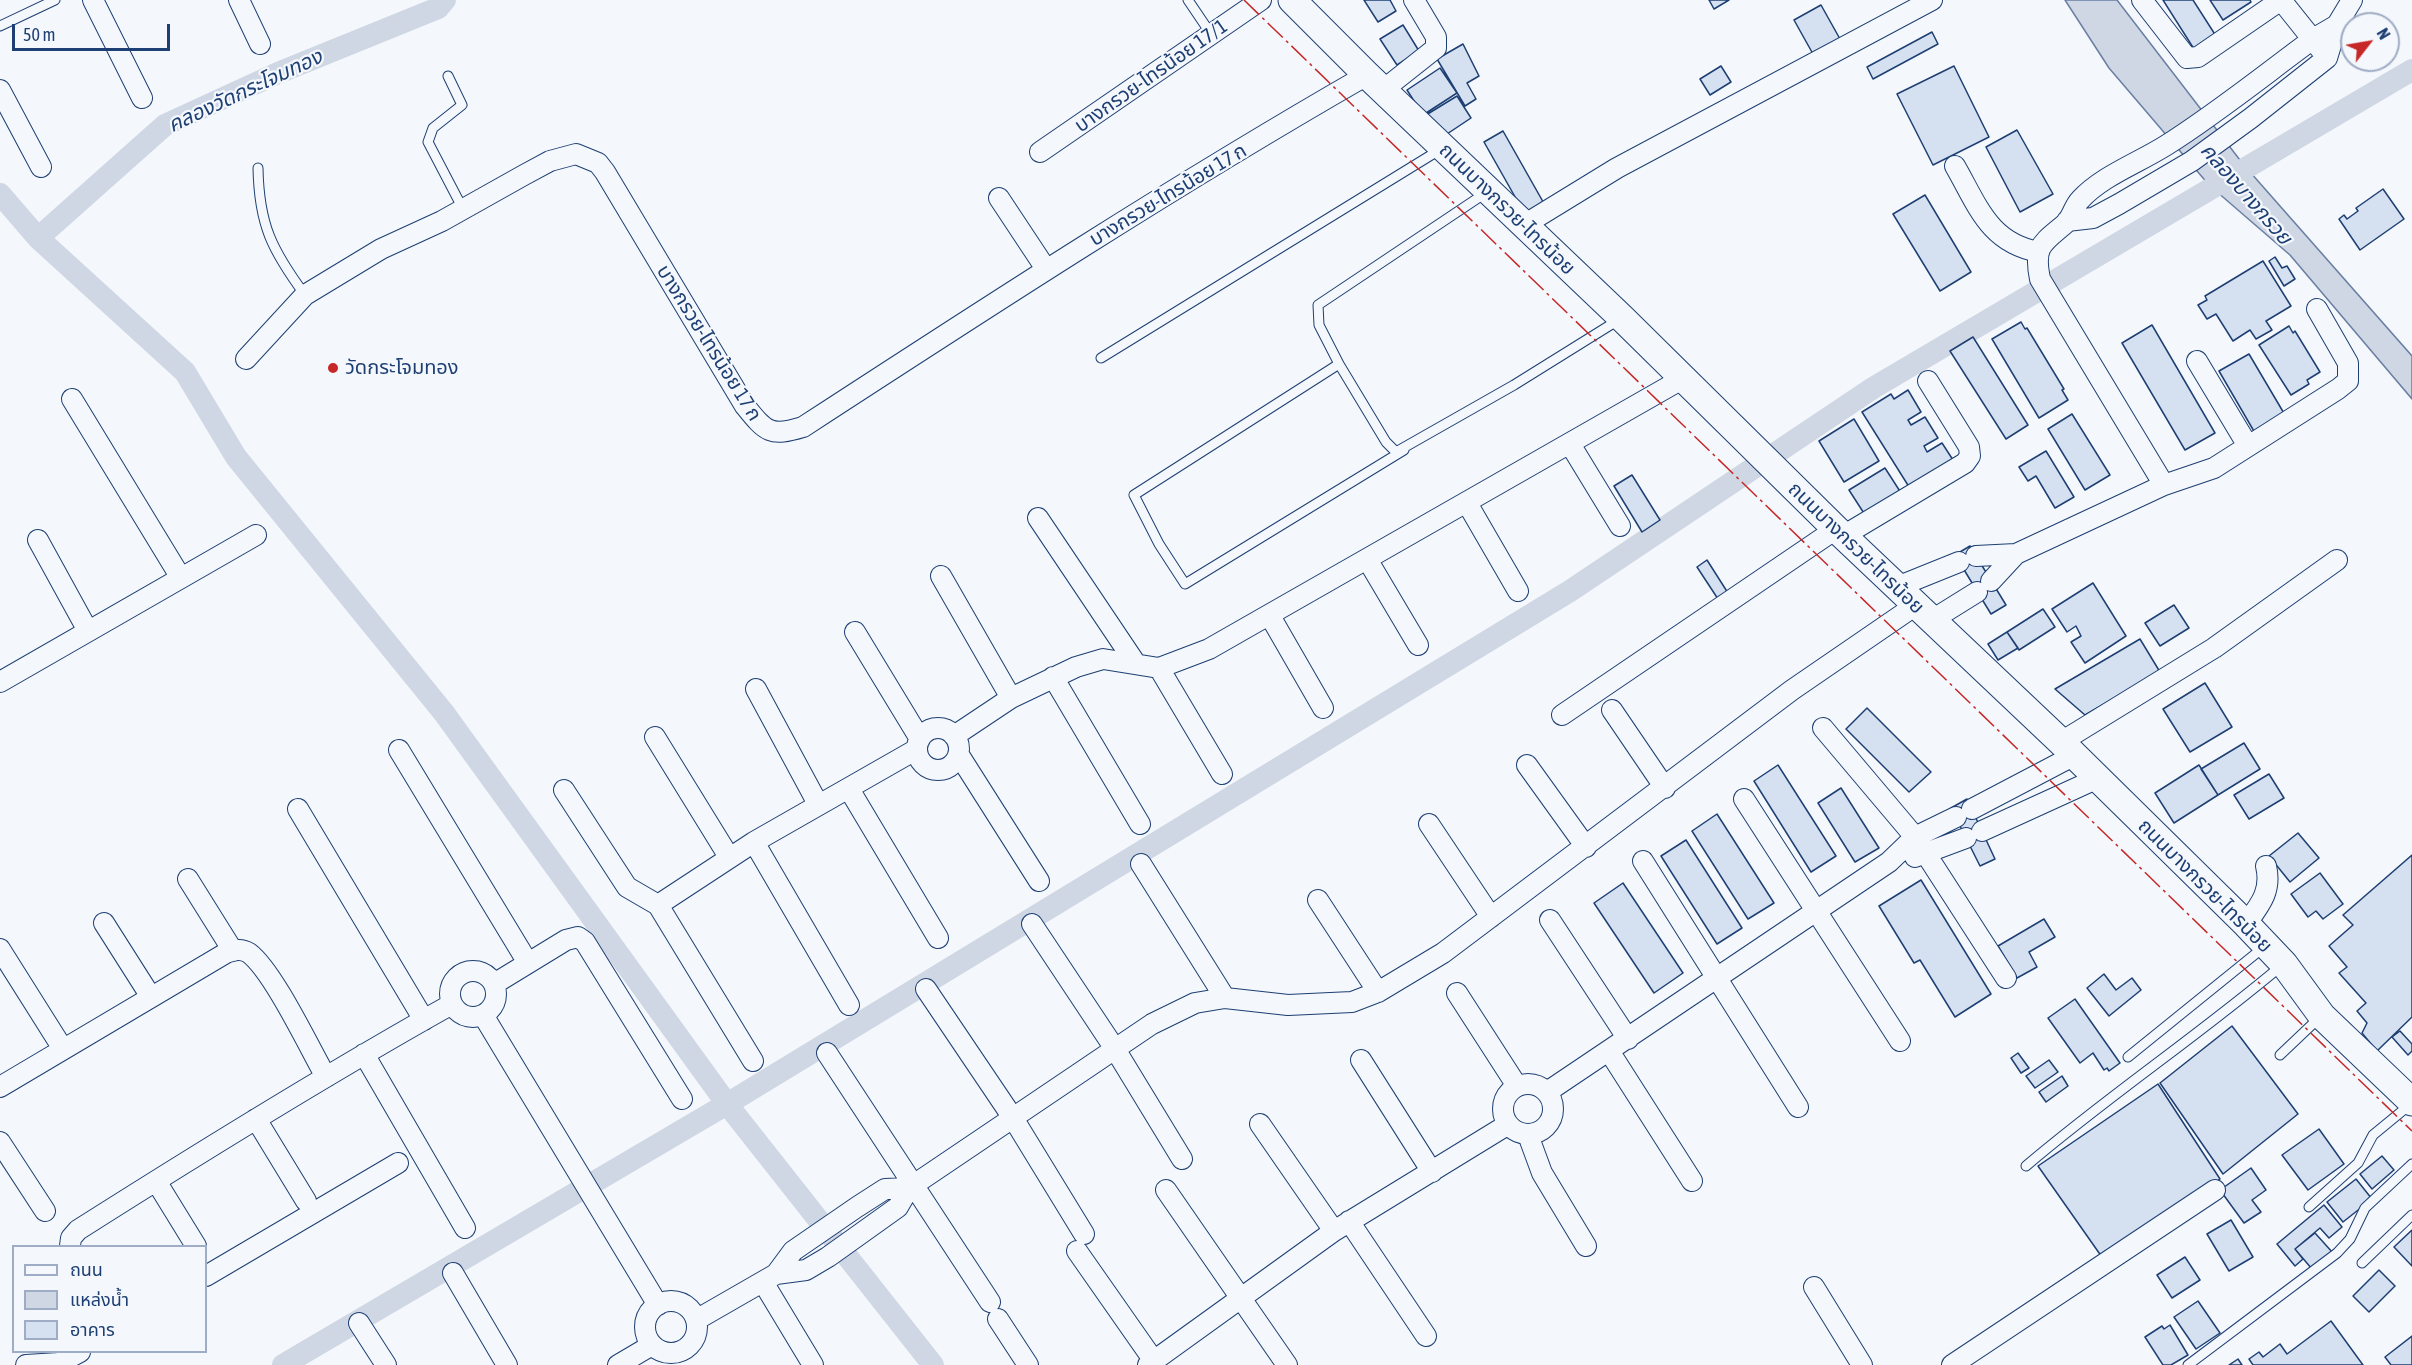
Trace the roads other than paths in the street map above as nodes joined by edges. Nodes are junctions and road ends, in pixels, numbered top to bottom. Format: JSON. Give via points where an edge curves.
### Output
{"nodes":[{"id":1,"x":55,"y":0,"type":"edge"},
{"id":2,"x":93,"y":0,"type":"edge"},
{"id":3,"x":239,"y":0,"type":"edge"},
{"id":4,"x":1188,"y":0,"type":"edge"},
{"id":5,"x":1262,"y":0,"type":"edge"},
{"id":6,"x":1292,"y":0,"type":"edge"},
{"id":7,"x":1932,"y":0,"type":"edge"},
{"id":8,"x":2142,"y":0,"type":"edge"},
{"id":9,"x":2281,"y":0,"type":"edge"},
{"id":10,"x":2352,"y":0,"type":"edge"},
{"id":11,"x":1419,"y":2,"type":"edge"},
{"id":12,"x":2337,"y":25,"type":"junction"},
{"id":13,"x":0,"y":26,"type":"edge"},
{"id":14,"x":1211,"y":34,"type":"junction"},
{"id":15,"x":2313,"y":39,"type":"junction"},
{"id":16,"x":260,"y":44,"type":"dead end"},
{"id":17,"x":2327,"y":58,"type":"junction"},
{"id":18,"x":448,"y":76,"type":"dead end"},
{"id":19,"x":1375,"y":82,"type":"junction"},
{"id":20,"x":0,"y":90,"type":"edge"},
{"id":21,"x":142,"y":98,"type":"dead end"},
{"id":22,"x":1443,"y":148,"type":"junction"},
{"id":23,"x":1040,"y":152,"type":"dead end"},
{"id":24,"x":1955,"y":166,"type":"dead end"},
{"id":25,"x":41,"y":167,"type":"dead end"},
{"id":26,"x":258,"y":168,"type":"dead end"},
{"id":27,"x":1489,"y":191,"type":"junction"},
{"id":28,"x":999,"y":198,"type":"dead end"},
{"id":29,"x":463,"y":209,"type":"junction"},
{"id":30,"x":2067,"y":222,"type":"junction"},
{"id":31,"x":1524,"y":225,"type":"junction"},
{"id":32,"x":2039,"y":252,"type":"junction"},
{"id":33,"x":1046,"y":269,"type":"junction"},
{"id":34,"x":305,"y":295,"type":"junction"},
{"id":35,"x":2317,"y":309,"type":"dead end"},
{"id":36,"x":1622,"y":318,"type":"junction"},
{"id":37,"x":246,"y":358,"type":"dead end"},
{"id":38,"x":1101,"y":358,"type":"dead end"},
{"id":39,"x":2197,"y":361,"type":"dead end"},
{"id":40,"x":1339,"y":364,"type":"junction"},
{"id":41,"x":1682,"y":379,"type":"junction"},
{"id":42,"x":1928,"y":381,"type":"dead end"},
{"id":43,"x":72,"y":399,"type":"dead end"},
{"id":44,"x":1570,"y":444,"type":"junction"},
{"id":45,"x":2248,"y":446,"type":"junction"},
{"id":46,"x":1404,"y":450,"type":"junction"},
{"id":47,"x":2164,"y":485,"type":"junction"},
{"id":48,"x":1467,"y":503,"type":"junction"},
{"id":49,"x":1038,"y":518,"type":"dead end"},
{"id":50,"x":1620,"y":526,"type":"dead end"},
{"id":51,"x":1839,"y":532,"type":"junction"},
{"id":52,"x":256,"y":535,"type":"dead end"},
{"id":53,"x":38,"y":540,"type":"dead end"},
{"id":54,"x":2016,"y":554,"type":"junction"},
{"id":55,"x":1367,"y":559,"type":"junction"},
{"id":56,"x":2337,"y":560,"type":"dead end"},
{"id":57,"x":941,"y":576,"type":"dead end"},
{"id":58,"x":181,"y":578,"type":"junction"},
{"id":59,"x":1518,"y":591,"type":"dead end"},
{"id":60,"x":1915,"y":604,"type":"junction"},
{"id":61,"x":1270,"y":616,"type":"junction"},
{"id":62,"x":88,"y":631,"type":"junction"},
{"id":63,"x":855,"y":632,"type":"dead end"},
{"id":64,"x":1418,"y":645,"type":"dead end"},
{"id":65,"x":1136,"y":664,"type":"junction"},
{"id":66,"x":1159,"y":668,"type":"junction"},
{"id":67,"x":1053,"y":677,"type":"junction"},
{"id":68,"x":0,"y":682,"type":"edge"},
{"id":69,"x":756,"y":689,"type":"dead end"},
{"id":70,"x":1011,"y":698,"type":"junction"},
{"id":71,"x":1323,"y":708,"type":"dead end"},
{"id":72,"x":1612,"y":710,"type":"dead end"},
{"id":73,"x":1562,"y":715,"type":"dead end"},
{"id":74,"x":1823,"y":728,"type":"dead end"},
{"id":75,"x":655,"y":737,"type":"dead end"},
{"id":76,"x":919,"y":744,"type":"junction"},
{"id":77,"x":957,"y":745,"type":"junction"},
{"id":78,"x":2067,"y":749,"type":"junction"},
{"id":79,"x":399,"y":750,"type":"dead end"},
{"id":80,"x":1527,"y":765,"type":"dead end"},
{"id":81,"x":1222,"y":774,"type":"dead end"},
{"id":82,"x":2096,"y":779,"type":"junction"},
{"id":83,"x":1665,"y":788,"type":"junction"},
{"id":84,"x":849,"y":789,"type":"junction"},
{"id":85,"x":564,"y":790,"type":"dead end"},
{"id":86,"x":1744,"y":799,"type":"dead end"},
{"id":87,"x":818,"y":804,"type":"junction"},
{"id":88,"x":298,"y":809,"type":"dead end"},
{"id":89,"x":1140,"y":824,"type":"dead end"},
{"id":90,"x":1429,"y":824,"type":"dead end"},
{"id":91,"x":1916,"y":837,"type":"junction"},
{"id":92,"x":754,"y":842,"type":"junction"},
{"id":93,"x":1586,"y":847,"type":"junction"},
{"id":94,"x":1928,"y":855,"type":"junction"},
{"id":95,"x":729,"y":857,"type":"junction"},
{"id":96,"x":1643,"y":861,"type":"dead end"},
{"id":97,"x":1889,"y":862,"type":"junction"},
{"id":98,"x":1141,"y":864,"type":"dead end"},
{"id":99,"x":2266,"y":866,"type":"dead end"},
{"id":100,"x":188,"y":879,"type":"dead end"},
{"id":101,"x":1039,"y":881,"type":"dead end"},
{"id":102,"x":1318,"y":900,"type":"dead end"},
{"id":103,"x":658,"y":904,"type":"junction"},
{"id":104,"x":1816,"y":909,"type":"junction"},
{"id":105,"x":1491,"y":917,"type":"junction"},
{"id":106,"x":1550,"y":920,"type":"dead end"},
{"id":107,"x":104,"y":923,"type":"dead end"},
{"id":108,"x":1032,"y":924,"type":"dead end"},
{"id":109,"x":2246,"y":924,"type":"junction"},
{"id":110,"x":938,"y":938,"type":"dead end"},
{"id":111,"x":0,"y":949,"type":"edge"},
{"id":112,"x":233,"y":951,"type":"junction"},
{"id":113,"x":2275,"y":954,"type":"junction"},
{"id":114,"x":528,"y":963,"type":"junction"},
{"id":115,"x":1718,"y":976,"type":"junction"},
{"id":116,"x":2006,"y":978,"type":"dead end"},
{"id":117,"x":494,"y":984,"type":"junction"},
{"id":118,"x":926,"y":989,"type":"dead end"},
{"id":119,"x":1378,"y":992,"type":"junction"},
{"id":120,"x":1457,"y":993,"type":"dead end"},
{"id":121,"x":151,"y":997,"type":"junction"},
{"id":122,"x":1225,"y":998,"type":"junction"},
{"id":123,"x":452,"y":1004,"type":"junction"},
{"id":124,"x":849,"y":1005,"type":"dead end"},
{"id":125,"x":483,"y":1015,"type":"junction"},
{"id":126,"x":2322,"y":1016,"type":"junction"},
{"id":127,"x":424,"y":1020,"type":"junction"},
{"id":128,"x":1628,"y":1039,"type":"junction"},
{"id":129,"x":1900,"y":1041,"type":"dead end"},
{"id":130,"x":63,"y":1049,"type":"junction"},
{"id":131,"x":1115,"y":1049,"type":"junction"},
{"id":132,"x":1609,"y":1051,"type":"junction"},
{"id":133,"x":827,"y":1053,"type":"dead end"},
{"id":134,"x":364,"y":1054,"type":"junction"},
{"id":135,"x":2280,"y":1055,"type":"dead end"},
{"id":136,"x":2128,"y":1057,"type":"dead end"},
{"id":137,"x":1361,"y":1060,"type":"dead end"},
{"id":138,"x":753,"y":1061,"type":"dead end"},
{"id":139,"x":326,"y":1077,"type":"junction"},
{"id":140,"x":1517,"y":1086,"type":"junction"},
{"id":141,"x":0,"y":1087,"type":"edge"},
{"id":142,"x":1547,"y":1092,"type":"junction"},
{"id":143,"x":682,"y":1099,"type":"dead end"},
{"id":144,"x":2412,"y":1102,"type":"edge"},
{"id":145,"x":1798,"y":1107,"type":"dead end"},
{"id":146,"x":1013,"y":1118,"type":"junction"},
{"id":147,"x":256,"y":1119,"type":"junction"},
{"id":148,"x":1260,"y":1124,"type":"dead end"},
{"id":149,"x":1508,"y":1125,"type":"junction"},
{"id":150,"x":1528,"y":1135,"type":"junction"},
{"id":151,"x":0,"y":1142,"type":"edge"},
{"id":152,"x":1182,"y":1159,"type":"dead end"},
{"id":153,"x":398,"y":1163,"type":"dead end"},
{"id":154,"x":2412,"y":1164,"type":"edge"},
{"id":155,"x":2026,"y":1166,"type":"dead end"},
{"id":156,"x":1432,"y":1172,"type":"junction"},
{"id":157,"x":156,"y":1180,"type":"junction"},
{"id":158,"x":1692,"y":1181,"type":"dead end"},
{"id":159,"x":911,"y":1186,"type":"junction"},
{"id":160,"x":1166,"y":1190,"type":"dead end"},
{"id":161,"x":2215,"y":1190,"type":"dead end"},
{"id":162,"x":306,"y":1201,"type":"dead end"},
{"id":163,"x":2309,"y":1208,"type":"dead end"},
{"id":164,"x":45,"y":1211,"type":"dead end"},
{"id":165,"x":2412,"y":1215,"type":"edge"},
{"id":166,"x":1341,"y":1226,"type":"junction"},
{"id":167,"x":465,"y":1228,"type":"dead end"},
{"id":168,"x":70,"y":1245,"type":"edge"},
{"id":169,"x":195,"y":1245,"type":"edge"},
{"id":170,"x":1586,"y":1246,"type":"dead end"},
{"id":171,"x":2362,"y":1263,"type":"dead end"},
{"id":172,"x":453,"y":1273,"type":"dead end"},
{"id":173,"x":207,"y":1275,"type":"edge"},
{"id":174,"x":770,"y":1278,"type":"junction"},
{"id":175,"x":1814,"y":1287,"type":"dead end"},
{"id":176,"x":1241,"y":1298,"type":"junction"},
{"id":177,"x":658,"y":1305,"type":"junction"},
{"id":178,"x":696,"y":1320,"type":"junction"},
{"id":179,"x":359,"y":1323,"type":"dead end"},
{"id":180,"x":1426,"y":1336,"type":"dead end"},
{"id":181,"x":652,"y":1345,"type":"junction"},
{"id":182,"x":78,"y":1353,"type":"edge"},
{"id":183,"x":674,"y":1359,"type":"edge"},
{"id":184,"x":1151,"y":1363,"type":"edge"},
{"id":185,"x":26,"y":1365,"type":"edge"},
{"id":186,"x":386,"y":1365,"type":"edge"},
{"id":187,"x":507,"y":1365,"type":"edge"},
{"id":188,"x":618,"y":1365,"type":"edge"},
{"id":189,"x":813,"y":1365,"type":"edge"},
{"id":190,"x":1028,"y":1365,"type":"edge"},
{"id":191,"x":1287,"y":1365,"type":"edge"},
{"id":192,"x":1862,"y":1365,"type":"edge"},
{"id":193,"x":1952,"y":1365,"type":"edge"},
{"id":194,"x":2188,"y":1365,"type":"edge"}],
"edges":[{"from":1,"to":13,"type":"lane"},
{"from":2,"to":21,"type":"street"},
{"from":3,"to":16,"type":"street"},
{"from":4,"to":14,"type":"lane"},
{"from":5,"to":14,"type":"street","name":"บางกรวย-ไทรน้อย 17/1"},
{"from":6,"to":19,"type":"main road","name":"ถนนบางกรวย-ไทรน้อย"},
{"from":7,"to":31,"type":"street","via":[[1617,168]]},
{"from":8,"to":9,"type":"street","via":[[2187,58],[2198,57]]},
{"from":9,"to":15,"type":"street"},
{"from":10,"to":12,"type":"street"},
{"from":11,"to":19,"type":"street","name":"บางกรวย-ไทรน้อย 17 ก","via":[[1436,37],[1436,48]]},
{"from":12,"to":15,"type":"street"},
{"from":12,"to":17,"type":"street"},
{"from":14,"to":23,"type":"street","name":"บางกรวย-ไทรน้อย 17/1"},
{"from":15,"to":17,"type":"street"},
{"from":15,"to":30,"type":"street","via":[[2166,145],[2096,187],[2079,200]]},
{"from":17,"to":30,"type":"street","via":[[2231,134],[2183,166],[2093,218]]},
{"from":18,"to":29,"type":"lane","via":[[462,105],[433,128],[428,142]]},
{"from":19,"to":22,"type":"main road","name":"ถนนบางกรวย-ไทรน้อย"},
{"from":19,"to":33,"type":"street","name":"บางกรวย-ไทรน้อย 17 ก","via":[[1296,116]]},
{"from":20,"to":25,"type":"street"},
{"from":22,"to":27,"type":"main road","name":"ถนนบางกรวย-ไทรน้อย"},
{"from":22,"to":38,"type":"lane"},
{"from":24,"to":32,"type":"street","via":[[2003,239],[2018,248]]},
{"from":26,"to":34,"type":"lane","via":[[259,205],[269,237]]},
{"from":27,"to":31,"type":"main road","name":"ถนนบางกรวย-ไทรน้อย"},
{"from":27,"to":40,"type":"lane","via":[[1318,305],[1319,325]]},
{"from":28,"to":33,"type":"street"},
{"from":29,"to":33,"type":"street","name":"บางกรวย-ไทรน้อย 17 ก","via":[[550,161],[576,154],[598,163],[745,406],[763,429],[780,434],[803,427]]},
{"from":29,"to":34,"type":"street","name":"บางกรวย-ไทรน้อย 17 ก","via":[[381,249]]},
{"from":30,"to":32,"type":"street","via":[[2049,234]]},
{"from":31,"to":36,"type":"main road","name":"ถนนบางกรวย-ไทรน้อย"},
{"from":32,"to":47,"type":"street","via":[[2037,263],[2045,287]]},
{"from":34,"to":37,"type":"street","name":"บางกรวย-ไทรน้อย 17 ก"},
{"from":35,"to":45,"type":"street","via":[[2348,363],[2348,381]]},
{"from":36,"to":41,"type":"main road","name":"ถนนบางกรวย-ไทรน้อย"},
{"from":36,"to":46,"type":"lane"},
{"from":39,"to":45,"type":"street"},
{"from":40,"to":46,"type":"lane","via":[[1391,450]]},
{"from":40,"to":46,"type":"lane","via":[[1134,495],[1185,584]]},
{"from":41,"to":44,"type":"street"},
{"from":41,"to":51,"type":"main road","name":"ถนนบางกรวย-ไทรน้อย"},
{"from":42,"to":51,"type":"street","via":[[1969,447],[1970,456],[1965,463]]},
{"from":43,"to":58,"type":"street"},
{"from":44,"to":48,"type":"street"},
{"from":44,"to":50,"type":"street"},
{"from":45,"to":47,"type":"street","via":[[2214,468]]},
{"from":47,"to":54,"type":"street"},
{"from":48,"to":55,"type":"street"},
{"from":48,"to":59,"type":"street"},
{"from":49,"to":65,"type":"street"},
{"from":51,"to":60,"type":"main road","name":"ถนนบางกรวย-ไทรน้อย"},
{"from":51,"to":73,"type":"street"},
{"from":52,"to":58,"type":"street"},
{"from":53,"to":62,"type":"street"},
{"from":54,"to":60,"type":"street","via":[[1984,587]]},
{"from":54,"to":60,"type":"street","via":[[1967,559]]},
{"from":55,"to":61,"type":"street"},
{"from":55,"to":64,"type":"street"},
{"from":56,"to":78,"type":"street"},
{"from":57,"to":70,"type":"street"},
{"from":58,"to":62,"type":"street"},
{"from":60,"to":78,"type":"main road","name":"ถนนบางกรวย-ไทรน้อย"},
{"from":60,"to":83,"type":"street","via":[[1792,690]]},
{"from":61,"to":66,"type":"street","via":[[1209,649]]},
{"from":61,"to":71,"type":"street"},
{"from":62,"to":68,"type":"street"},
{"from":63,"to":76,"type":"street"},
{"from":65,"to":66,"type":"street"},
{"from":65,"to":67,"type":"street","via":[[1103,659]]},
{"from":66,"to":81,"type":"street"},
{"from":67,"to":70,"type":"street"},
{"from":67,"to":89,"type":"street"},
{"from":69,"to":87,"type":"street"},
{"from":70,"to":77,"type":"street"},
{"from":72,"to":83,"type":"street"},
{"from":74,"to":91,"type":"street"},
{"from":75,"to":95,"type":"street"},
{"from":76,"to":77,"type":"street","via":[[927,732],[936,728],[946,730]]},
{"from":76,"to":77,"type":"street","via":[[920,759],[926,767],[936,770],[954,764]]},
{"from":76,"to":84,"type":"street"},
{"from":77,"to":101,"type":"street"},
{"from":78,"to":82,"type":"main road","name":"ถนนบางกรวย-ไทรน้อย"},
{"from":78,"to":91,"type":"street","via":[[1964,813]]},
{"from":79,"to":114,"type":"street"},
{"from":80,"to":93,"type":"street"},
{"from":82,"to":94,"type":"street"},
{"from":82,"to":109,"type":"main road","name":"ถนนบางกรวย-ไทรน้อย"},
{"from":83,"to":93,"type":"street"},
{"from":84,"to":87,"type":"street"},
{"from":84,"to":110,"type":"street"},
{"from":85,"to":103,"type":"street","via":[[627,887]]},
{"from":86,"to":104,"type":"street"},
{"from":87,"to":92,"type":"street"},
{"from":88,"to":127,"type":"street"},
{"from":90,"to":105,"type":"street"},
{"from":91,"to":94,"type":"street"},
{"from":91,"to":97,"type":"street"},
{"from":92,"to":95,"type":"street"},
{"from":92,"to":124,"type":"street"},
{"from":93,"to":105,"type":"street"},
{"from":94,"to":97,"type":"street"},
{"from":94,"to":116,"type":"street"},
{"from":95,"to":103,"type":"street"},
{"from":96,"to":115,"type":"street"},
{"from":97,"to":104,"type":"street"},
{"from":98,"to":122,"type":"street"},
{"from":99,"to":109,"type":"street","via":[[2267,894]]},
{"from":100,"to":112,"type":"street"},
{"from":102,"to":119,"type":"street"},
{"from":103,"to":138,"type":"street"},
{"from":104,"to":115,"type":"street"},
{"from":104,"to":129,"type":"street"},
{"from":105,"to":119,"type":"street","via":[[1443,953]]},
{"from":106,"to":128,"type":"street"},
{"from":107,"to":121,"type":"street"},
{"from":108,"to":131,"type":"street"},
{"from":109,"to":113,"type":"main road","name":"ถนนบางกรวย-ไทรน้อย"},
{"from":111,"to":130,"type":"street"},
{"from":112,"to":121,"type":"street"},
{"from":112,"to":139,"type":"street","via":[[247,952],[264,968]]},
{"from":113,"to":126,"type":"main road","name":"ถนนบางกรวย-ไทรน้อย"},
{"from":113,"to":136,"type":"lane"},
{"from":113,"to":155,"type":"lane","via":[[2222,1015]]},
{"from":114,"to":117,"type":"street"},
{"from":114,"to":143,"type":"street","via":[[573,936],[585,942]]},
{"from":115,"to":128,"type":"street"},
{"from":115,"to":145,"type":"street"},
{"from":117,"to":123,"type":"street","via":[[481,972],[463,973],[451,986]]},
{"from":117,"to":125,"type":"street","via":[[495,1002]]},
{"from":118,"to":146,"type":"street"},
{"from":119,"to":122,"type":"street","via":[[1352,1002],[1317,1005]]},
{"from":120,"to":140,"type":"street"},
{"from":121,"to":130,"type":"street"},
{"from":122,"to":131,"type":"street","via":[[1195,1003],[1152,1024]]},
{"from":123,"to":125,"type":"street","via":[[466,1016]]},
{"from":123,"to":127,"type":"street"},
{"from":125,"to":177,"type":"street"},
{"from":126,"to":135,"type":"lane"},
{"from":126,"to":144,"type":"main road","name":"ถนนบางกรวย-ไทรน้อย"},
{"from":127,"to":134,"type":"street"},
{"from":128,"to":132,"type":"street"},
{"from":130,"to":141,"type":"street"},
{"from":131,"to":146,"type":"street"},
{"from":131,"to":152,"type":"street"},
{"from":132,"to":142,"type":"street"},
{"from":132,"to":158,"type":"street"},
{"from":133,"to":159,"type":"street"},
{"from":134,"to":139,"type":"street"},
{"from":134,"to":167,"type":"street"},
{"from":137,"to":156,"type":"street"},
{"from":139,"to":147,"type":"street"},
{"from":140,"to":142,"type":"street","via":[[1528,1084]]},
{"from":140,"to":149,"type":"street","via":[[1503,1103]]},
{"from":142,"to":150,"type":"street","via":[[1554,1114],[1540,1133]]},
{"from":144,"to":163,"type":"lane","via":[[2373,1136],[2358,1163]]},
{"from":146,"to":159,"type":"street"},
{"from":146,"to":184,"type":"street"},
{"from":147,"to":157,"type":"street"},
{"from":147,"to":162,"type":"street"},
{"from":148,"to":166,"type":"street"},
{"from":149,"to":150,"type":"street","via":[[1517,1133]]},
{"from":149,"to":156,"type":"street"},
{"from":150,"to":170,"type":"street","via":[[1542,1173]]},
{"from":151,"to":164,"type":"street"},
{"from":153,"to":173,"type":"street"},
{"from":154,"to":194,"type":"lane","via":[[2365,1208],[2350,1239],[2337,1253]]},
{"from":156,"to":166,"type":"street"},
{"from":157,"to":168,"type":"street","via":[[78,1230]]},
{"from":157,"to":169,"type":"street"},
{"from":159,"to":174,"type":"street","via":[[885,1190],[857,1207],[793,1251]]},
{"from":159,"to":174,"type":"street","via":[[898,1207],[828,1257],[806,1270]]},
{"from":159,"to":190,"type":"street"},
{"from":160,"to":176,"type":"street"},
{"from":161,"to":193,"type":"street"},
{"from":165,"to":171,"type":"lane"},
{"from":166,"to":176,"type":"street"},
{"from":166,"to":180,"type":"street"},
{"from":172,"to":187,"type":"street"},
{"from":174,"to":178,"type":"street"},
{"from":174,"to":189,"type":"street"},
{"from":175,"to":192,"type":"street"},
{"from":176,"to":184,"type":"street"},
{"from":176,"to":191,"type":"street"},
{"from":177,"to":178,"type":"street","via":[[680,1303]]},
{"from":177,"to":181,"type":"street","via":[[645,1323]]},
{"from":178,"to":183,"type":"street","via":[[696,1335]]},
{"from":179,"to":186,"type":"street"},
{"from":181,"to":183,"type":"street"},
{"from":181,"to":188,"type":"street"},
{"from":182,"to":185,"type":"street","via":[[62,1362]]}]}
